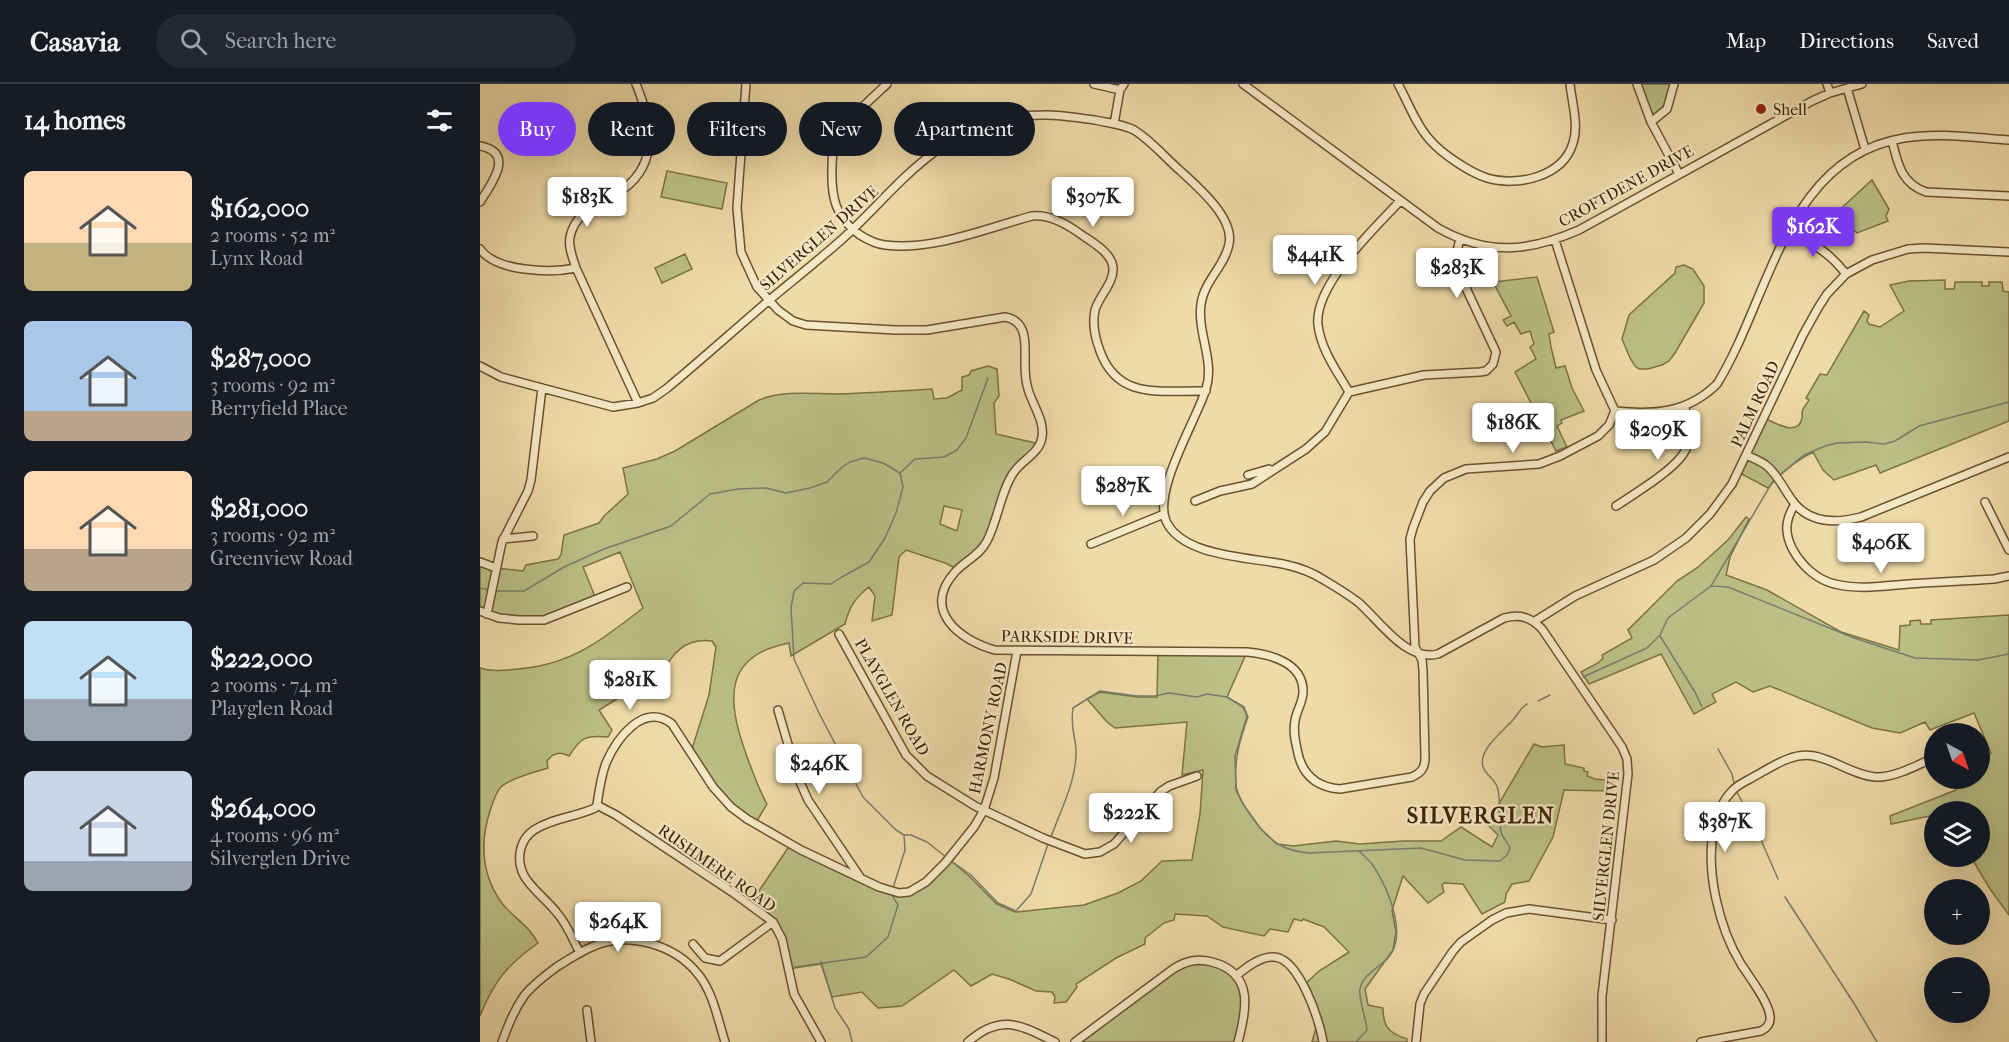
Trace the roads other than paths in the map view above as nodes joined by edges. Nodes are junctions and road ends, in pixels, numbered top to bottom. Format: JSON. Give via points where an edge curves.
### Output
{"nodes":[{"id":1,"x":636,"y":84,"type":"edge"},
{"id":2,"x":746,"y":84,"type":"edge"},
{"id":3,"x":887,"y":84,"type":"edge"},
{"id":4,"x":1094,"y":84,"type":"edge"},
{"id":5,"x":1243,"y":84,"type":"edge"},
{"id":6,"x":1398,"y":84,"type":"edge"},
{"id":7,"x":1570,"y":84,"type":"edge"},
{"id":8,"x":1637,"y":84,"type":"edge"},
{"id":9,"x":1674,"y":84,"type":"edge"},
{"id":10,"x":1827,"y":84,"type":"edge"},
{"id":11,"x":1862,"y":84,"type":"edge"},
{"id":12,"x":1122,"y":87,"type":"edge"},
{"id":13,"x":1847,"y":88,"type":"junction"},
{"id":14,"x":1830,"y":93,"type":"junction"},
{"id":15,"x":1651,"y":122,"type":"junction"},
{"id":16,"x":1114,"y":124,"type":"junction"},
{"id":17,"x":2009,"y":140,"type":"edge"},
{"id":18,"x":1892,"y":141,"type":"junction"},
{"id":19,"x":480,"y":146,"type":"edge"},
{"id":20,"x":1865,"y":149,"type":"junction"},
{"id":21,"x":1679,"y":174,"type":"junction"},
{"id":22,"x":2009,"y":196,"type":"edge"},
{"id":23,"x":1400,"y":201,"type":"junction"},
{"id":24,"x":480,"y":202,"type":"edge"},
{"id":25,"x":853,"y":230,"type":"junction"},
{"id":26,"x":1788,"y":232,"type":"junction"},
{"id":27,"x":1460,"y":239,"type":"junction"},
{"id":28,"x":1556,"y":240,"type":"junction"},
{"id":29,"x":480,"y":249,"type":"edge"},
{"id":30,"x":2009,"y":252,"type":"edge"},
{"id":31,"x":576,"y":268,"type":"junction"},
{"id":32,"x":1846,"y":274,"type":"junction"},
{"id":33,"x":768,"y":301,"type":"junction"},
{"id":34,"x":480,"y":366,"type":"edge"},
{"id":35,"x":542,"y":388,"type":"junction"},
{"id":36,"x":1206,"y":391,"type":"junction"},
{"id":37,"x":1349,"y":392,"type":"junction"},
{"id":38,"x":638,"y":403,"type":"junction"},
{"id":39,"x":1685,"y":407,"type":"junction"},
{"id":40,"x":1615,"y":411,"type":"junction"},
{"id":41,"x":1746,"y":455,"type":"junction"},
{"id":42,"x":2009,"y":457,"type":"edge"},
{"id":43,"x":1275,"y":468,"type":"junction"},
{"id":44,"x":1248,"y":475,"type":"dead end"},
{"id":45,"x":1195,"y":501,"type":"dead end"},
{"id":46,"x":1985,"y":502,"type":"dead end"},
{"id":47,"x":1795,"y":504,"type":"junction"},
{"id":48,"x":1616,"y":506,"type":"dead end"},
{"id":49,"x":1164,"y":514,"type":"junction"},
{"id":50,"x":533,"y":536,"type":"dead end"},
{"id":51,"x":503,"y":540,"type":"junction"},
{"id":52,"x":1091,"y":544,"type":"dead end"},
{"id":53,"x":2009,"y":550,"type":"edge"},
{"id":54,"x":480,"y":562,"type":"edge"},
{"id":55,"x":496,"y":568,"type":"junction"},
{"id":56,"x":2009,"y":576,"type":"edge"},
{"id":57,"x":627,"y":587,"type":"dead end"},
{"id":58,"x":484,"y":613,"type":"edge"},
{"id":59,"x":1535,"y":621,"type":"junction"},
{"id":60,"x":839,"y":634,"type":"dead end"},
{"id":61,"x":1017,"y":651,"type":"junction"},
{"id":62,"x":1418,"y":654,"type":"junction"},
{"id":63,"x":778,"y":710,"type":"dead end"},
{"id":64,"x":1924,"y":762,"type":"edge"},
{"id":65,"x":1197,"y":776,"type":"dead end"},
{"id":66,"x":597,"y":805,"type":"junction"},
{"id":67,"x":984,"y":810,"type":"junction"},
{"id":68,"x":861,"y":879,"type":"junction"},
{"id":69,"x":1612,"y":920,"type":"junction"},
{"id":70,"x":773,"y":922,"type":"junction"},
{"id":71,"x":693,"y":944,"type":"dead end"},
{"id":72,"x":580,"y":953,"type":"junction"},
{"id":73,"x":1237,"y":975,"type":"junction"},
{"id":74,"x":587,"y":1010,"type":"dead end"},
{"id":75,"x":502,"y":1042,"type":"edge"},
{"id":76,"x":591,"y":1042,"type":"edge"},
{"id":77,"x":725,"y":1042,"type":"edge"},
{"id":78,"x":820,"y":1042,"type":"edge"},
{"id":79,"x":968,"y":1042,"type":"edge"},
{"id":80,"x":1055,"y":1042,"type":"edge"},
{"id":81,"x":1076,"y":1042,"type":"edge"},
{"id":82,"x":1238,"y":1042,"type":"edge"},
{"id":83,"x":1323,"y":1042,"type":"edge"},
{"id":84,"x":1416,"y":1042,"type":"edge"},
{"id":85,"x":1602,"y":1042,"type":"edge"},
{"id":86,"x":1701,"y":1042,"type":"edge"}],
"edges":[{"from":1,"to":31,"type":"street","via":[[647,113],[647,160],[629,186],[587,210],[576,223],[570,247]]},
{"from":2,"to":33,"type":"street","via":[[738,234],[746,267]]},
{"from":3,"to":25,"type":"street","via":[[848,124],[833,148],[833,199],[838,213]]},
{"from":4,"to":12,"type":"street"},
{"from":5,"to":23,"type":"street","name":"CROFTDENE DRIVE"},
{"from":6,"to":7,"type":"street","via":[[1430,141],[1467,168],[1490,178],[1523,180],[1555,169],[1569,154],[1575,134]]},
{"from":8,"to":15,"type":"street"},
{"from":9,"to":15,"type":"street","via":[[1667,109]]},
{"from":10,"to":14,"type":"street"},
{"from":11,"to":13,"type":"street","name":"CROFTDENE DRIVE"},
{"from":12,"to":16,"type":"street"},
{"from":13,"to":14,"type":"street","name":"CROFTDENE DRIVE"},
{"from":13,"to":20,"type":"street"},
{"from":14,"to":21,"type":"street","name":"CROFTDENE DRIVE"},
{"from":15,"to":21,"type":"street"},
{"from":16,"to":25,"type":"street","name":"SILVERGLEN DRIVE","via":[[1041,114],[980,128],[929,156]]},
{"from":16,"to":36,"type":"street","name":"SILVERGLEN DRIVE","via":[[1135,131],[1156,147],[1212,202],[1228,228],[1227,252],[1206,285],[1201,302],[1209,375]]},
{"from":17,"to":18,"type":"street","via":[[1920,136]]},
{"from":18,"to":20,"type":"street"},
{"from":18,"to":22,"type":"street","via":[[1903,177],[1917,189]]},
{"from":19,"to":24,"type":"street","via":[[494,153],[500,167]]},
{"from":20,"to":26,"type":"street","via":[[1826,177]]},
{"from":21,"to":28,"type":"street","name":"CROFTDENE DRIVE"},
{"from":23,"to":27,"type":"street","name":"CROFTDENE DRIVE"},
{"from":23,"to":37,"type":"street","via":[[1338,272],[1322,299],[1318,323],[1321,338]]},
{"from":25,"to":33,"type":"street","name":"SILVERGLEN DRIVE"},
{"from":25,"to":36,"type":"street","via":[[874,242],[898,246],[956,237],[1032,216],[1044,216],[1066,225],[1097,246],[1112,263],[1113,274],[1096,306],[1094,320],[1098,347],[1112,374],[1122,383],[1139,389]]},
{"from":26,"to":32,"type":"street","via":[[1819,247]]},
{"from":26,"to":39,"type":"street","via":[[1722,376],[1710,391]]},
{"from":27,"to":28,"type":"street","name":"CROFTDENE DRIVE","via":[[1506,248]]},
{"from":27,"to":37,"type":"street","via":[[1457,269],[1494,346],[1493,364],[1475,373],[1424,375]]},
{"from":28,"to":40,"type":"street","via":[[1593,361]]},
{"from":29,"to":31,"type":"street","via":[[488,258],[504,265],[550,270]]},
{"from":30,"to":32,"type":"street","name":"PALM ROAD","via":[[1908,249],[1872,260]]},
{"from":31,"to":38,"type":"street"},
{"from":32,"to":41,"type":"street","name":"PALM ROAD","via":[[1818,308]]},
{"from":33,"to":38,"type":"street","name":"SILVERGLEN DRIVE","via":[[666,389]]},
{"from":33,"to":61,"type":"street","name":"PARKSIDE DRIVE","via":[[793,321],[813,325],[920,330],[1005,317],[1019,324],[1024,335],[1027,386],[1040,420],[1042,438],[1010,477],[985,545],[953,574],[942,602],[950,625],[964,638],[995,650]]},
{"from":34,"to":35,"type":"street","name":"SILVERGLEN DRIVE","via":[[501,377]]},
{"from":35,"to":38,"type":"street","name":"SILVERGLEN DRIVE","via":[[613,407]]},
{"from":35,"to":51,"type":"street","via":[[531,480]]},
{"from":36,"to":49,"type":"street","name":"SILVERGLEN DRIVE","via":[[1169,477]]},
{"from":37,"to":43,"type":"street","via":[[1320,437]]},
{"from":39,"to":40,"type":"street","via":[[1654,412]]},
{"from":39,"to":48,"type":"street","via":[[1688,442],[1682,456]]},
{"from":40,"to":62,"type":"street","via":[[1598,436],[1549,461],[1466,469],[1444,478],[1430,491],[1410,539]]},
{"from":41,"to":47,"type":"street","via":[[1769,467]]},
{"from":41,"to":59,"type":"street","name":"PALM ROAD","via":[[1725,495],[1686,538],[1654,560],[1575,596]]},
{"from":42,"to":47,"type":"street","via":[[1849,520],[1823,520]]},
{"from":43,"to":44,"type":"street"},
{"from":43,"to":45,"type":"street","via":[[1252,484]]},
{"from":46,"to":53,"type":"street"},
{"from":47,"to":56,"type":"street","via":[[1785,524],[1792,549],[1810,571],[1835,584],[1876,586]]},
{"from":49,"to":52,"type":"street"},
{"from":49,"to":62,"type":"street","via":[[1176,534],[1193,544],[1317,576],[1358,602]]},
{"from":50,"to":51,"type":"street"},
{"from":51,"to":55,"type":"street"},
{"from":54,"to":55,"type":"street"},
{"from":55,"to":58,"type":"street"},
{"from":57,"to":58,"type":"street","via":[[544,620],[500,618]]},
{"from":59,"to":62,"type":"street","via":[[1523,616],[1504,618],[1438,654]]},
{"from":59,"to":69,"type":"street","name":"SILVERGLEN DRIVE","via":[[1615,735],[1627,759],[1628,781]]},
{"from":60,"to":67,"type":"street","name":"PLAYGLEN ROAD","via":[[909,759],[927,776]]},
{"from":61,"to":62,"type":"street","name":"PARKSIDE DRIVE","via":[[1247,652],[1277,658],[1293,669],[1302,684],[1303,697],[1294,727],[1301,766],[1315,781],[1340,789],[1412,777],[1424,768],[1423,670]]},
{"from":61,"to":67,"type":"street","name":"HARMONY ROAD","via":[[994,778]]},
{"from":63,"to":68,"type":"street","via":[[807,800]]},
{"from":64,"to":86,"type":"street","via":[[1877,777],[1802,755],[1780,762],[1732,791],[1719,811],[1714,829],[1717,897],[1731,947],[1765,1002],[1770,1020],[1761,1031]]},
{"from":65,"to":67,"type":"street","name":"PLAYGLEN ROAD","via":[[1160,792],[1121,837],[1104,851],[1090,854],[1043,838]]},
{"from":66,"to":68,"type":"street","via":[[604,769],[618,741],[638,722],[660,717],[672,724],[713,787],[738,813],[772,835]]},
{"from":66,"to":70,"type":"street","name":"RUSHMERE ROAD"},
{"from":66,"to":72,"type":"street","via":[[534,830],[520,855],[527,882],[559,914]]},
{"from":67,"to":68,"type":"street","name":"HARMONY ROAD","via":[[953,854],[920,887],[898,892]]},
{"from":69,"to":84,"type":"street","via":[[1529,909],[1492,920],[1461,942],[1424,994]]},
{"from":69,"to":85,"type":"street","name":"SILVERGLEN DRIVE","via":[[1602,996]]},
{"from":70,"to":71,"type":"street","via":[[720,961],[705,958]]},
{"from":70,"to":78,"type":"street","name":"RUSHMERE ROAD","via":[[782,939],[794,994]]},
{"from":72,"to":75,"type":"street","via":[[530,989]]},
{"from":72,"to":77,"type":"street","via":[[603,943],[624,940],[660,946],[676,954],[703,980]]},
{"from":73,"to":81,"type":"street","via":[[1210,961],[1186,962]]},
{"from":73,"to":82,"type":"street","via":[[1245,1009]]},
{"from":73,"to":83,"type":"street","via":[[1265,958],[1287,961],[1314,1009]]},
{"from":74,"to":76,"type":"street"},
{"from":79,"to":80,"type":"street","via":[[989,1028],[1005,1024]]}]}
